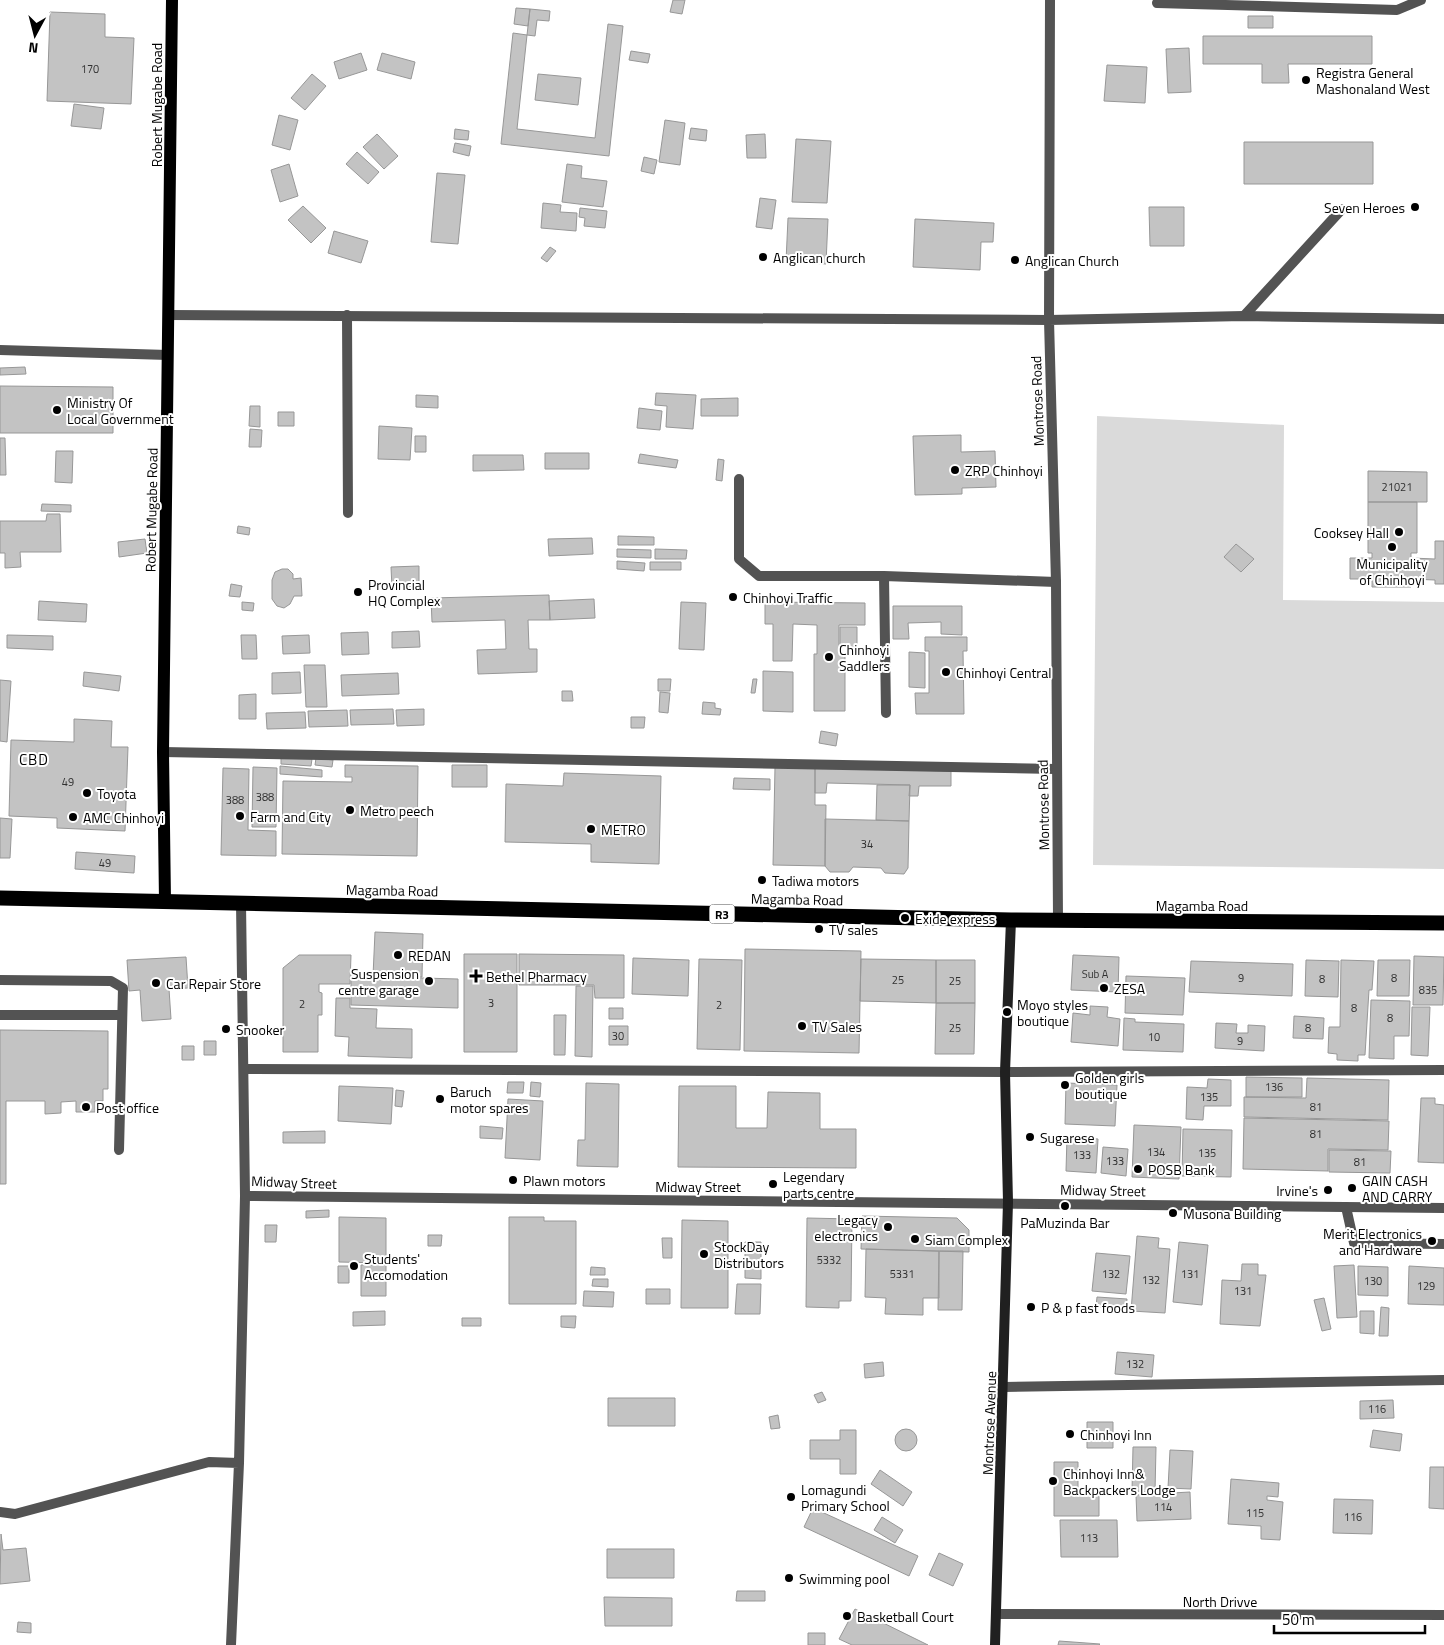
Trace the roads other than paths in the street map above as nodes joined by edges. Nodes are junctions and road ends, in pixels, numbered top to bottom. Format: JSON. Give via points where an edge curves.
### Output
{"nodes":[{"id":1,"x":172,"y":0,"type":"edge"},
{"id":2,"x":1050,"y":0,"type":"edge"},
{"id":3,"x":1421,"y":0,"type":"edge"},
{"id":4,"x":1157,"y":3,"type":"dead end"},
{"id":5,"x":1258,"y":3,"type":"edge"},
{"id":6,"x":1342,"y":209,"type":"dead end"},
{"id":7,"x":170,"y":315,"type":"junction"},
{"id":8,"x":347,"y":315,"type":"junction"},
{"id":9,"x":1244,"y":316,"type":"junction"},
{"id":10,"x":1444,"y":319,"type":"edge"},
{"id":11,"x":1049,"y":320,"type":"junction"},
{"id":12,"x":0,"y":350,"type":"edge"},
{"id":13,"x":168,"y":355,"type":"junction"},
{"id":14,"x":739,"y":479,"type":"dead end"},
{"id":15,"x":348,"y":513,"type":"dead end"},
{"id":16,"x":884,"y":576,"type":"junction"},
{"id":17,"x":1056,"y":582,"type":"junction"},
{"id":18,"x":886,"y":713,"type":"dead end"},
{"id":19,"x":163,"y":752,"type":"junction"},
{"id":20,"x":1056,"y":769,"type":"junction"},
{"id":21,"x":0,"y":898,"type":"edge"},
{"id":22,"x":165,"y":901,"type":"junction"},
{"id":23,"x":241,"y":903,"type":"junction"},
{"id":24,"x":1011,"y":920,"type":"junction"},
{"id":25,"x":1058,"y":920,"type":"junction"},
{"id":26,"x":1444,"y":923,"type":"edge"},
{"id":27,"x":0,"y":980,"type":"edge"},
{"id":28,"x":0,"y":1015,"type":"edge"},
{"id":29,"x":121,"y":1015,"type":"junction"},
{"id":30,"x":244,"y":1069,"type":"junction"},
{"id":31,"x":1444,"y":1070,"type":"edge"},
{"id":32,"x":1005,"y":1072,"type":"junction"},
{"id":33,"x":119,"y":1150,"type":"dead end"},
{"id":34,"x":245,"y":1196,"type":"junction"},
{"id":35,"x":1008,"y":1202,"type":"junction"},
{"id":36,"x":1346,"y":1206,"type":"junction"},
{"id":37,"x":1444,"y":1208,"type":"edge"},
{"id":38,"x":1444,"y":1244,"type":"edge"},
{"id":39,"x":1444,"y":1380,"type":"edge"},
{"id":40,"x":1004,"y":1387,"type":"junction"},
{"id":41,"x":239,"y":1462,"type":"junction"},
{"id":42,"x":0,"y":1512,"type":"edge"},
{"id":43,"x":996,"y":1614,"type":"junction"},
{"id":44,"x":1444,"y":1615,"type":"edge"},
{"id":45,"x":232,"y":1645,"type":"edge"},
{"id":46,"x":995,"y":1645,"type":"edge"}],
"edges":[{"from":1,"to":7,"type":"main road","name":"Robert Mugabe Road"},
{"from":2,"to":11,"type":"street","name":"Montrose Road"},
{"from":3,"to":5,"type":"street","via":[[1397,10]]},
{"from":4,"to":5,"type":"street"},
{"from":6,"to":9,"type":"street"},
{"from":7,"to":8,"type":"street"},
{"from":7,"to":13,"type":"main road","name":"Robert Mugabe Road"},
{"from":8,"to":11,"type":"street"},
{"from":8,"to":15,"type":"street"},
{"from":9,"to":10,"type":"street"},
{"from":9,"to":11,"type":"street"},
{"from":11,"to":17,"type":"street","name":"Montrose Road"},
{"from":12,"to":13,"type":"street"},
{"from":13,"to":19,"type":"main road","name":"Robert Mugabe Road"},
{"from":14,"to":16,"type":"street","via":[[739,559],[759,576]]},
{"from":16,"to":17,"type":"street"},
{"from":16,"to":18,"type":"street"},
{"from":17,"to":20,"type":"street","name":"Montrose Road"},
{"from":19,"to":20,"type":"street"},
{"from":19,"to":22,"type":"main road","name":"Robert Mugabe Road"},
{"from":20,"to":25,"type":"street","name":"Montrose Road"},
{"from":21,"to":22,"type":"highway","name":"Magamba Road","number":"R3"},
{"from":22,"to":23,"type":"highway","name":"Magamba Road","number":"R3"},
{"from":23,"to":24,"type":"highway","name":"Magamba Road","number":"R3"},
{"from":23,"to":30,"type":"street","name":"Midway Street"},
{"from":24,"to":25,"type":"highway","name":"Magamba Road","number":"R3"},
{"from":24,"to":32,"type":"street","name":"Montrose Avenue"},
{"from":25,"to":26,"type":"highway","name":"Magamba Road","number":"R3"},
{"from":27,"to":29,"type":"street","via":[[111,981],[123,988]]},
{"from":28,"to":29,"type":"street"},
{"from":29,"to":33,"type":"street"},
{"from":30,"to":32,"type":"street"},
{"from":30,"to":34,"type":"street","name":"Midway Street"},
{"from":31,"to":32,"type":"street"},
{"from":32,"to":35,"type":"street","name":"Montrose Avenue"},
{"from":34,"to":35,"type":"street","name":"Midway Street"},
{"from":34,"to":41,"type":"street"},
{"from":35,"to":36,"type":"street","name":"Midway Street"},
{"from":35,"to":40,"type":"street","name":"Montrose Avenue"},
{"from":36,"to":37,"type":"street","name":"Midway Street"},
{"from":36,"to":38,"type":"street","via":[[1354,1243]]},
{"from":39,"to":40,"type":"street"},
{"from":40,"to":43,"type":"street","name":"Montrose Avenue"},
{"from":41,"to":42,"type":"street","via":[[209,1462],[15,1514]]},
{"from":41,"to":45,"type":"street"},
{"from":43,"to":44,"type":"street","name":"North Drivve"},
{"from":43,"to":46,"type":"street","name":"Montrose Avenue"}]}
